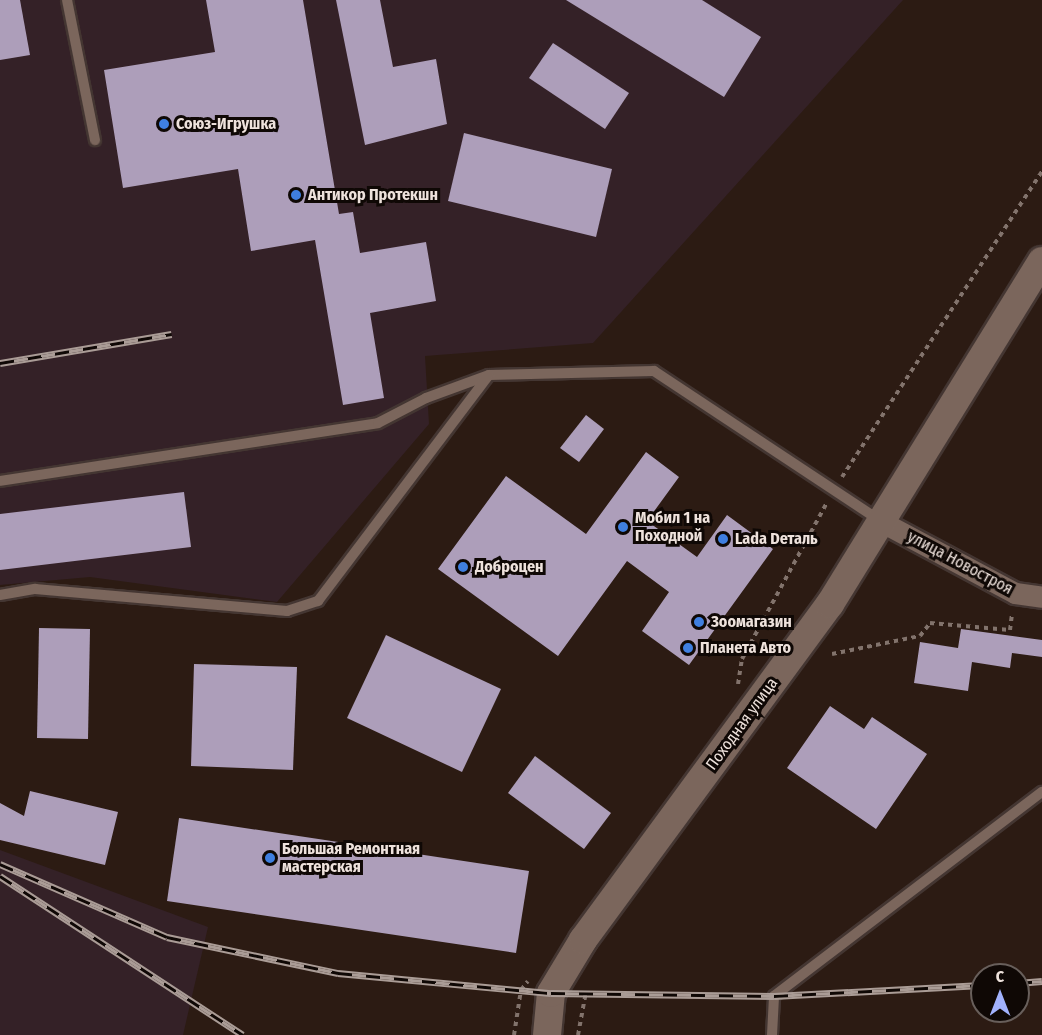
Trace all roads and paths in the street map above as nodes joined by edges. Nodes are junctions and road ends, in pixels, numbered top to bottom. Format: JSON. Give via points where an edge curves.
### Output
{"nodes":[{"id":1,"x":67,"y":0,"type":"edge"},
{"id":2,"x":95,"y":140,"type":"dead end"},
{"id":3,"x":1042,"y":171,"type":"edge"},
{"id":4,"x":1042,"y":261,"type":"edge"},
{"id":5,"x":489,"y":375,"type":"junction"},
{"id":6,"x":0,"y":481,"type":"edge"},
{"id":7,"x":833,"y":490,"type":"junction"},
{"id":8,"x":880,"y":521,"type":"junction"},
{"id":9,"x":1015,"y":593,"type":"junction"},
{"id":10,"x":0,"y":595,"type":"edge"},
{"id":11,"x":1042,"y":597,"type":"edge"},
{"id":12,"x":832,"y":654,"type":"dead end"},
{"id":13,"x":737,"y":696,"type":"dead end"},
{"id":14,"x":1042,"y":792,"type":"edge"},
{"id":15,"x":535,"y":971,"type":"dead end"},
{"id":16,"x":586,"y":992,"type":"dead end"},
{"id":17,"x":514,"y":1035,"type":"edge"},
{"id":18,"x":546,"y":1035,"type":"edge"},
{"id":19,"x":578,"y":1035,"type":"edge"},
{"id":20,"x":772,"y":1035,"type":"edge"}],
"edges":[{"from":1,"to":2,"type":"lane"},
{"from":3,"to":7,"type":"path"},
{"from":4,"to":8,"type":"main road","name":"Походная улица"},
{"from":5,"to":6,"type":"lane","via":[[426,398],[378,423]]},
{"from":5,"to":7,"type":"lane","via":[[654,371]]},
{"from":5,"to":10,"type":"lane","via":[[318,601],[287,610],[35,589]]},
{"from":7,"to":8,"type":"lane"},
{"from":7,"to":13,"type":"path","via":[[742,659]]},
{"from":8,"to":9,"type":"street","name":"улица Новостроя"},
{"from":8,"to":18,"type":"main road","name":"Походная улица","via":[[830,604],[583,940],[550,993]]},
{"from":9,"to":11,"type":"street","name":"улица Новостроя"},
{"from":9,"to":12,"type":"path","via":[[1010,630],[930,622],[920,636]]},
{"from":14,"to":20,"type":"lane","via":[[774,996]]},
{"from":15,"to":17,"type":"path","via":[[521,990]]},
{"from":16,"to":19,"type":"path"}]}
